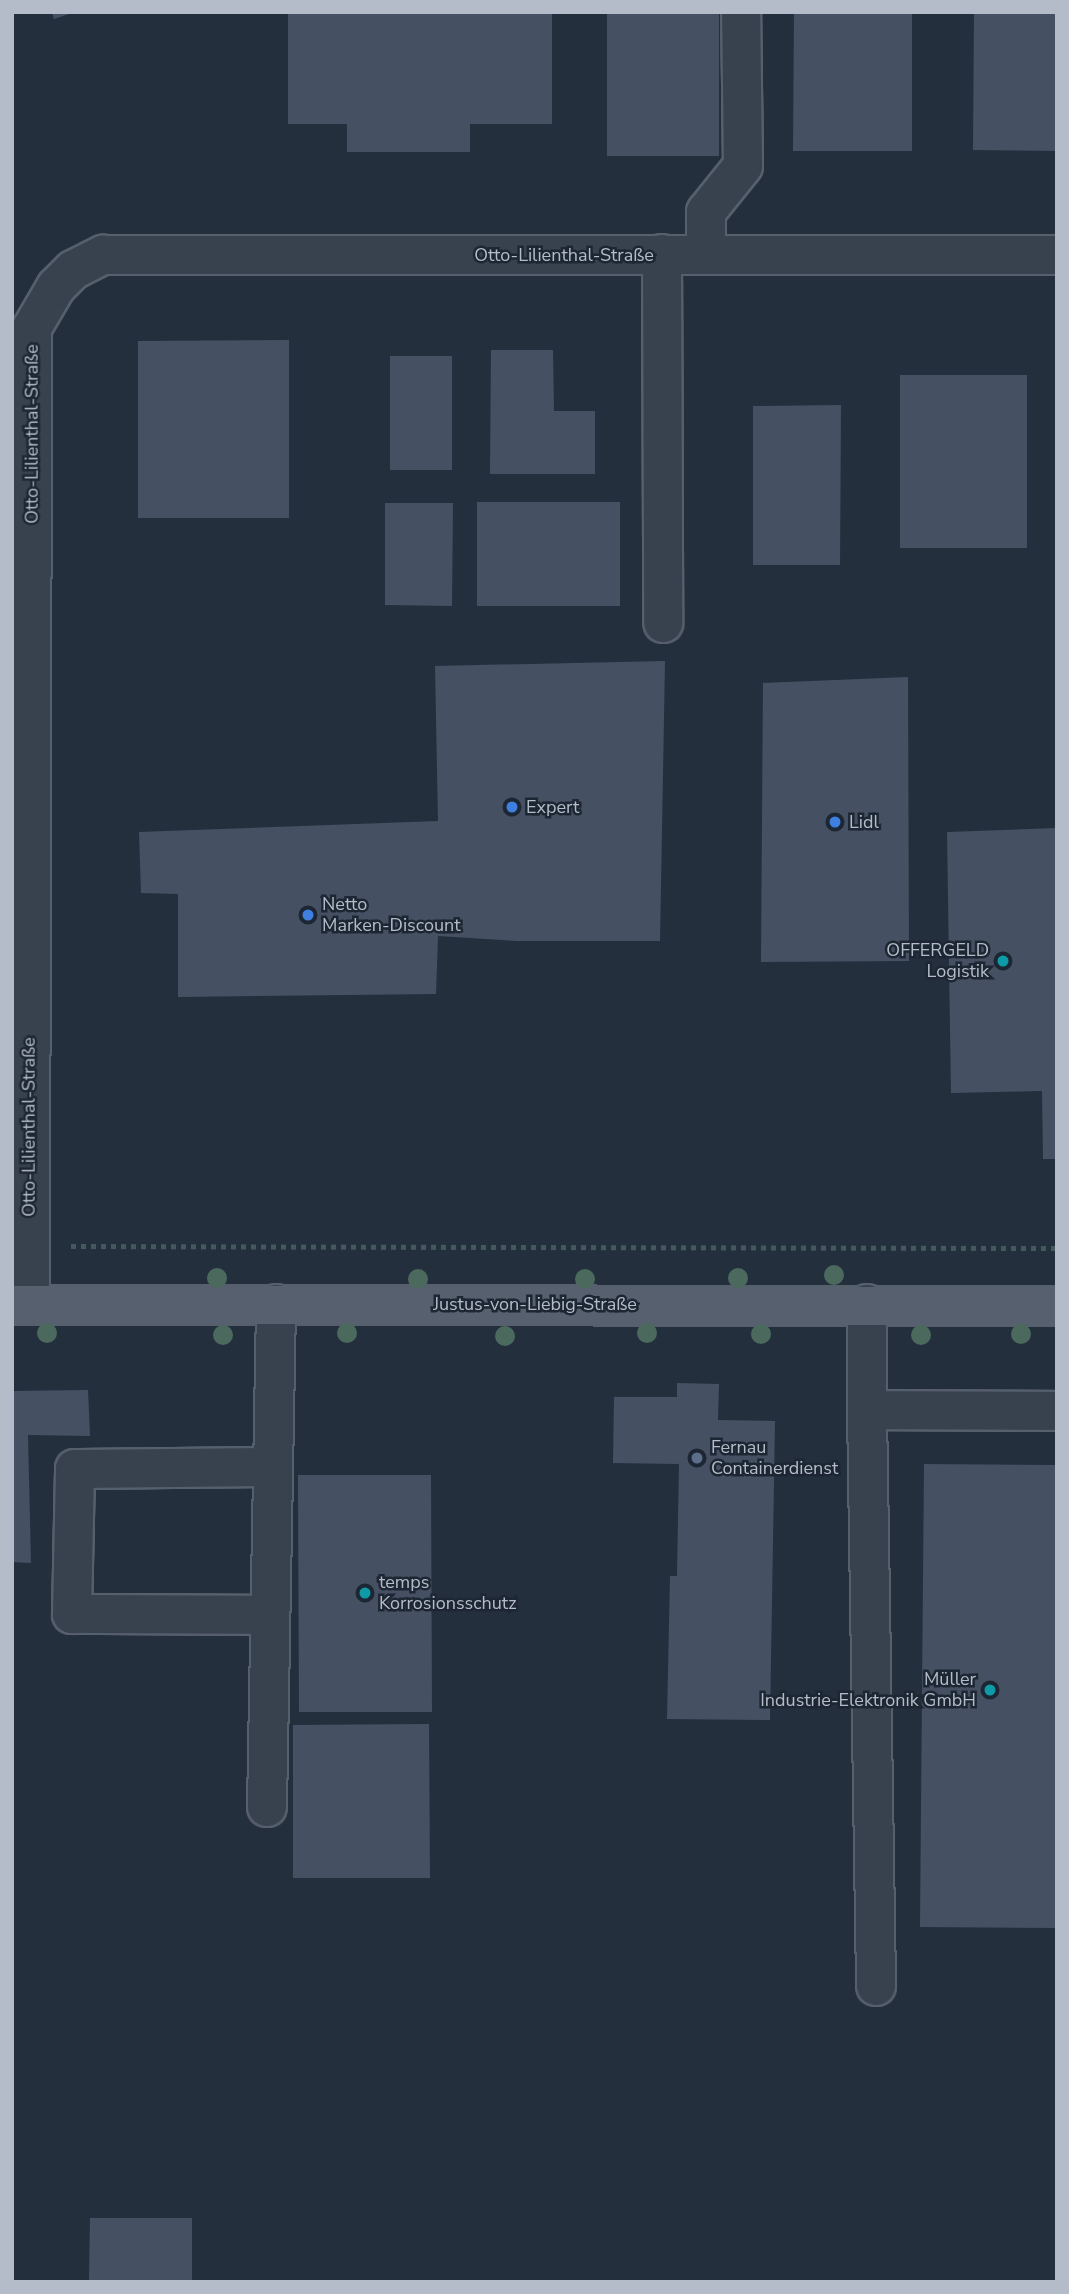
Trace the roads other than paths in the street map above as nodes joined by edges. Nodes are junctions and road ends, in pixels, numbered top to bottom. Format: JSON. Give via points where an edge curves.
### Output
{"nodes":[{"id":1,"x":741,"y":12,"type":"edge"},
{"id":2,"x":662,"y":254,"type":"junction"},
{"id":3,"x":706,"y":255,"type":"junction"},
{"id":4,"x":1057,"y":255,"type":"edge"},
{"id":5,"x":663,"y":622,"type":"dead end"},
{"id":6,"x":20,"y":845,"type":"edge"},
{"id":7,"x":276,"y":1304,"type":"junction"},
{"id":8,"x":867,"y":1304,"type":"junction"},
{"id":9,"x":21,"y":1305,"type":"edge"},
{"id":10,"x":1057,"y":1306,"type":"edge"},
{"id":11,"x":867,"y":1410,"type":"junction"},
{"id":12,"x":1057,"y":1411,"type":"edge"},
{"id":13,"x":271,"y":1467,"type":"junction"},
{"id":14,"x":270,"y":1615,"type":"junction"},
{"id":15,"x":267,"y":1807,"type":"dead end"},
{"id":16,"x":876,"y":1986,"type":"dead end"}],
"edges":[{"from":1,"to":3,"type":"street","via":[[743,166],[706,212]]},
{"from":2,"to":3,"type":"street","name":"Otto-Lilienthal-Straße"},
{"from":2,"to":5,"type":"street"},
{"from":2,"to":6,"type":"street","name":"Otto-Lilienthal-Straße","via":[[103,255],[73,270],[56,288],[33,328]]},
{"from":3,"to":4,"type":"street","name":"Otto-Lilienthal-Straße"},
{"from":6,"to":9,"type":"street","name":"Otto-Lilienthal-Straße","via":[[29,1246]]},
{"from":7,"to":8,"type":"main road","name":"Justus-von-Liebig-Straße"},
{"from":7,"to":9,"type":"main road","name":"Justus-von-Liebig-Straße"},
{"from":7,"to":13,"type":"street"},
{"from":8,"to":10,"type":"main road","name":"Justus-von-Liebig-Straße"},
{"from":8,"to":11,"type":"street"},
{"from":11,"to":12,"type":"street"},
{"from":11,"to":16,"type":"street"},
{"from":13,"to":14,"type":"street"},
{"from":13,"to":14,"type":"street","via":[[75,1469],[72,1614]]},
{"from":14,"to":15,"type":"street"}]}
